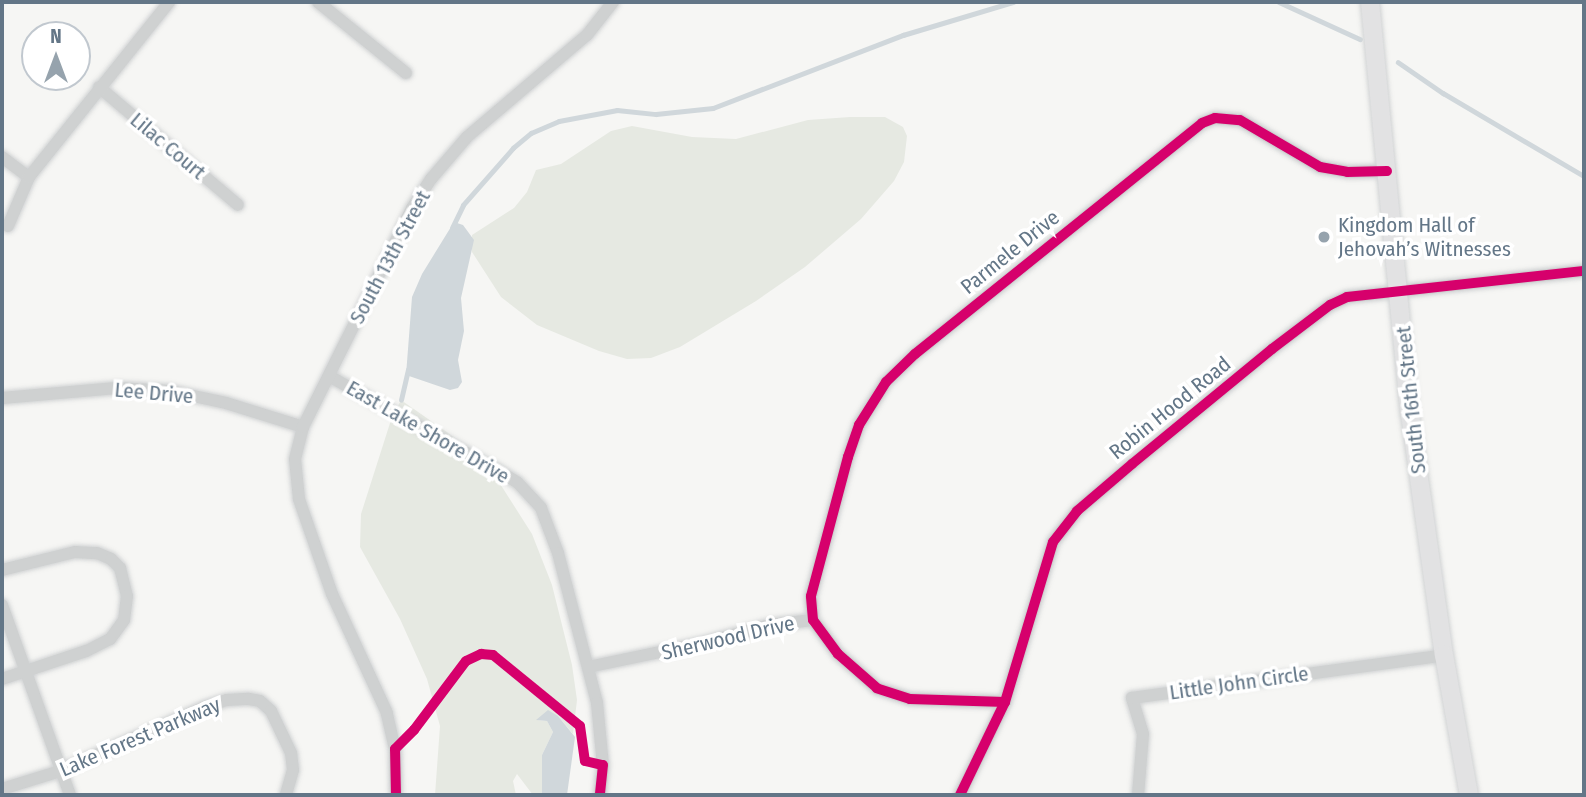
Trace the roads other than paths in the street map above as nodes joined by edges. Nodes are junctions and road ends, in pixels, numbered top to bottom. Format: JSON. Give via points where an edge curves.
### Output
{"nodes":[{"id":1,"x":169,"y":2,"type":"edge"},
{"id":2,"x":318,"y":2,"type":"edge"},
{"id":3,"x":613,"y":2,"type":"edge"},
{"id":4,"x":1370,"y":2,"type":"edge"},
{"id":5,"x":406,"y":73,"type":"dead end"},
{"id":6,"x":99,"y":87,"type":"junction"},
{"id":7,"x":2,"y":157,"type":"edge"},
{"id":8,"x":1387,"y":171,"type":"junction"},
{"id":9,"x":29,"y":177,"type":"junction"},
{"id":10,"x":238,"y":205,"type":"dead end"},
{"id":11,"x":8,"y":226,"type":"dead end"},
{"id":12,"x":1584,"y":271,"type":"edge"},
{"id":13,"x":1399,"y":291,"type":"junction"},
{"id":14,"x":329,"y":376,"type":"junction"},
{"id":15,"x":2,"y":398,"type":"edge"},
{"id":16,"x":303,"y":427,"type":"junction"},
{"id":17,"x":2,"y":569,"type":"edge"},
{"id":18,"x":2,"y":605,"type":"edge"},
{"id":19,"x":813,"y":620,"type":"junction"},
{"id":20,"x":1444,"y":655,"type":"junction"},
{"id":21,"x":588,"y":667,"type":"junction"},
{"id":22,"x":23,"y":672,"type":"junction"},
{"id":23,"x":2,"y":679,"type":"edge"},
{"id":24,"x":1005,"y":702,"type":"junction"},
{"id":25,"x":60,"y":771,"type":"junction"},
{"id":26,"x":2,"y":789,"type":"edge"},
{"id":27,"x":70,"y":795,"type":"edge"},
{"id":28,"x":286,"y":795,"type":"edge"},
{"id":29,"x":397,"y":795,"type":"edge"},
{"id":30,"x":600,"y":795,"type":"edge"},
{"id":31,"x":960,"y":795,"type":"edge"},
{"id":32,"x":1138,"y":795,"type":"edge"},
{"id":33,"x":1469,"y":795,"type":"edge"}],
"edges":[{"from":1,"to":6,"type":"street"},
{"from":2,"to":5,"type":"street"},
{"from":3,"to":14,"type":"street","name":"South 13th Street","via":[[587,35],[467,136],[431,179],[412,208]]},
{"from":4,"to":8,"type":"main road","name":"South 16th Street"},
{"from":6,"to":9,"type":"street"},
{"from":6,"to":10,"type":"street","name":"Lilac Court"},
{"from":7,"to":9,"type":"street"},
{"from":8,"to":13,"type":"main road","name":"South 16th Street"},
{"from":8,"to":19,"type":"street","name":"Parmele Drive","via":[[1320,167],[1252,126],[1229,118],[1202,123],[1181,137],[886,382],[859,425],[848,457],[811,596]]},
{"from":9,"to":11,"type":"street"},
{"from":12,"to":13,"type":"street","name":"Robin Hood Road"},
{"from":13,"to":20,"type":"main road","name":"South 16th Street","via":[[1410,414]]},
{"from":13,"to":24,"type":"street","name":"Robin Hood Road","via":[[1347,297],[1330,305],[1077,511],[1059,531],[1042,571]]},
{"from":14,"to":16,"type":"street","name":"East Lake Shore Drive"},
{"from":14,"to":21,"type":"street","name":"East Lake Shore Drive","via":[[499,471],[530,495],[547,518]]},
{"from":15,"to":16,"type":"street","name":"Lee Drive","via":[[117,388],[170,391]]},
{"from":16,"to":29,"type":"street","name":"East Lake Shore Drive","via":[[295,460],[299,499],[332,594],[387,713],[395,749]]},
{"from":17,"to":22,"type":"street","via":[[82,551],[111,559],[125,580],[127,609],[117,633],[86,651]]},
{"from":18,"to":22,"type":"street"},
{"from":19,"to":21,"type":"street","name":"Sherwood Drive","via":[[770,625]]},
{"from":19,"to":24,"type":"street","name":"Sherwood Drive","via":[[838,654],[877,688],[910,699]]},
{"from":20,"to":32,"type":"street","name":"Little John Circle","via":[[1132,698],[1143,734]]},
{"from":20,"to":33,"type":"main road","name":"South 16th Street"},
{"from":21,"to":30,"type":"street","name":"East Lake Shore Drive","via":[[601,736]]},
{"from":22,"to":23,"type":"street"},
{"from":22,"to":25,"type":"street"},
{"from":24,"to":31,"type":"street","name":"Robin Hood Road"},
{"from":25,"to":26,"type":"street","name":"Lake Forest Parkway"},
{"from":25,"to":27,"type":"street"},
{"from":25,"to":28,"type":"street","name":"Lake Forest Parkway","via":[[205,707],[249,699],[260,701],[271,711],[286,741],[293,770]]}]}
